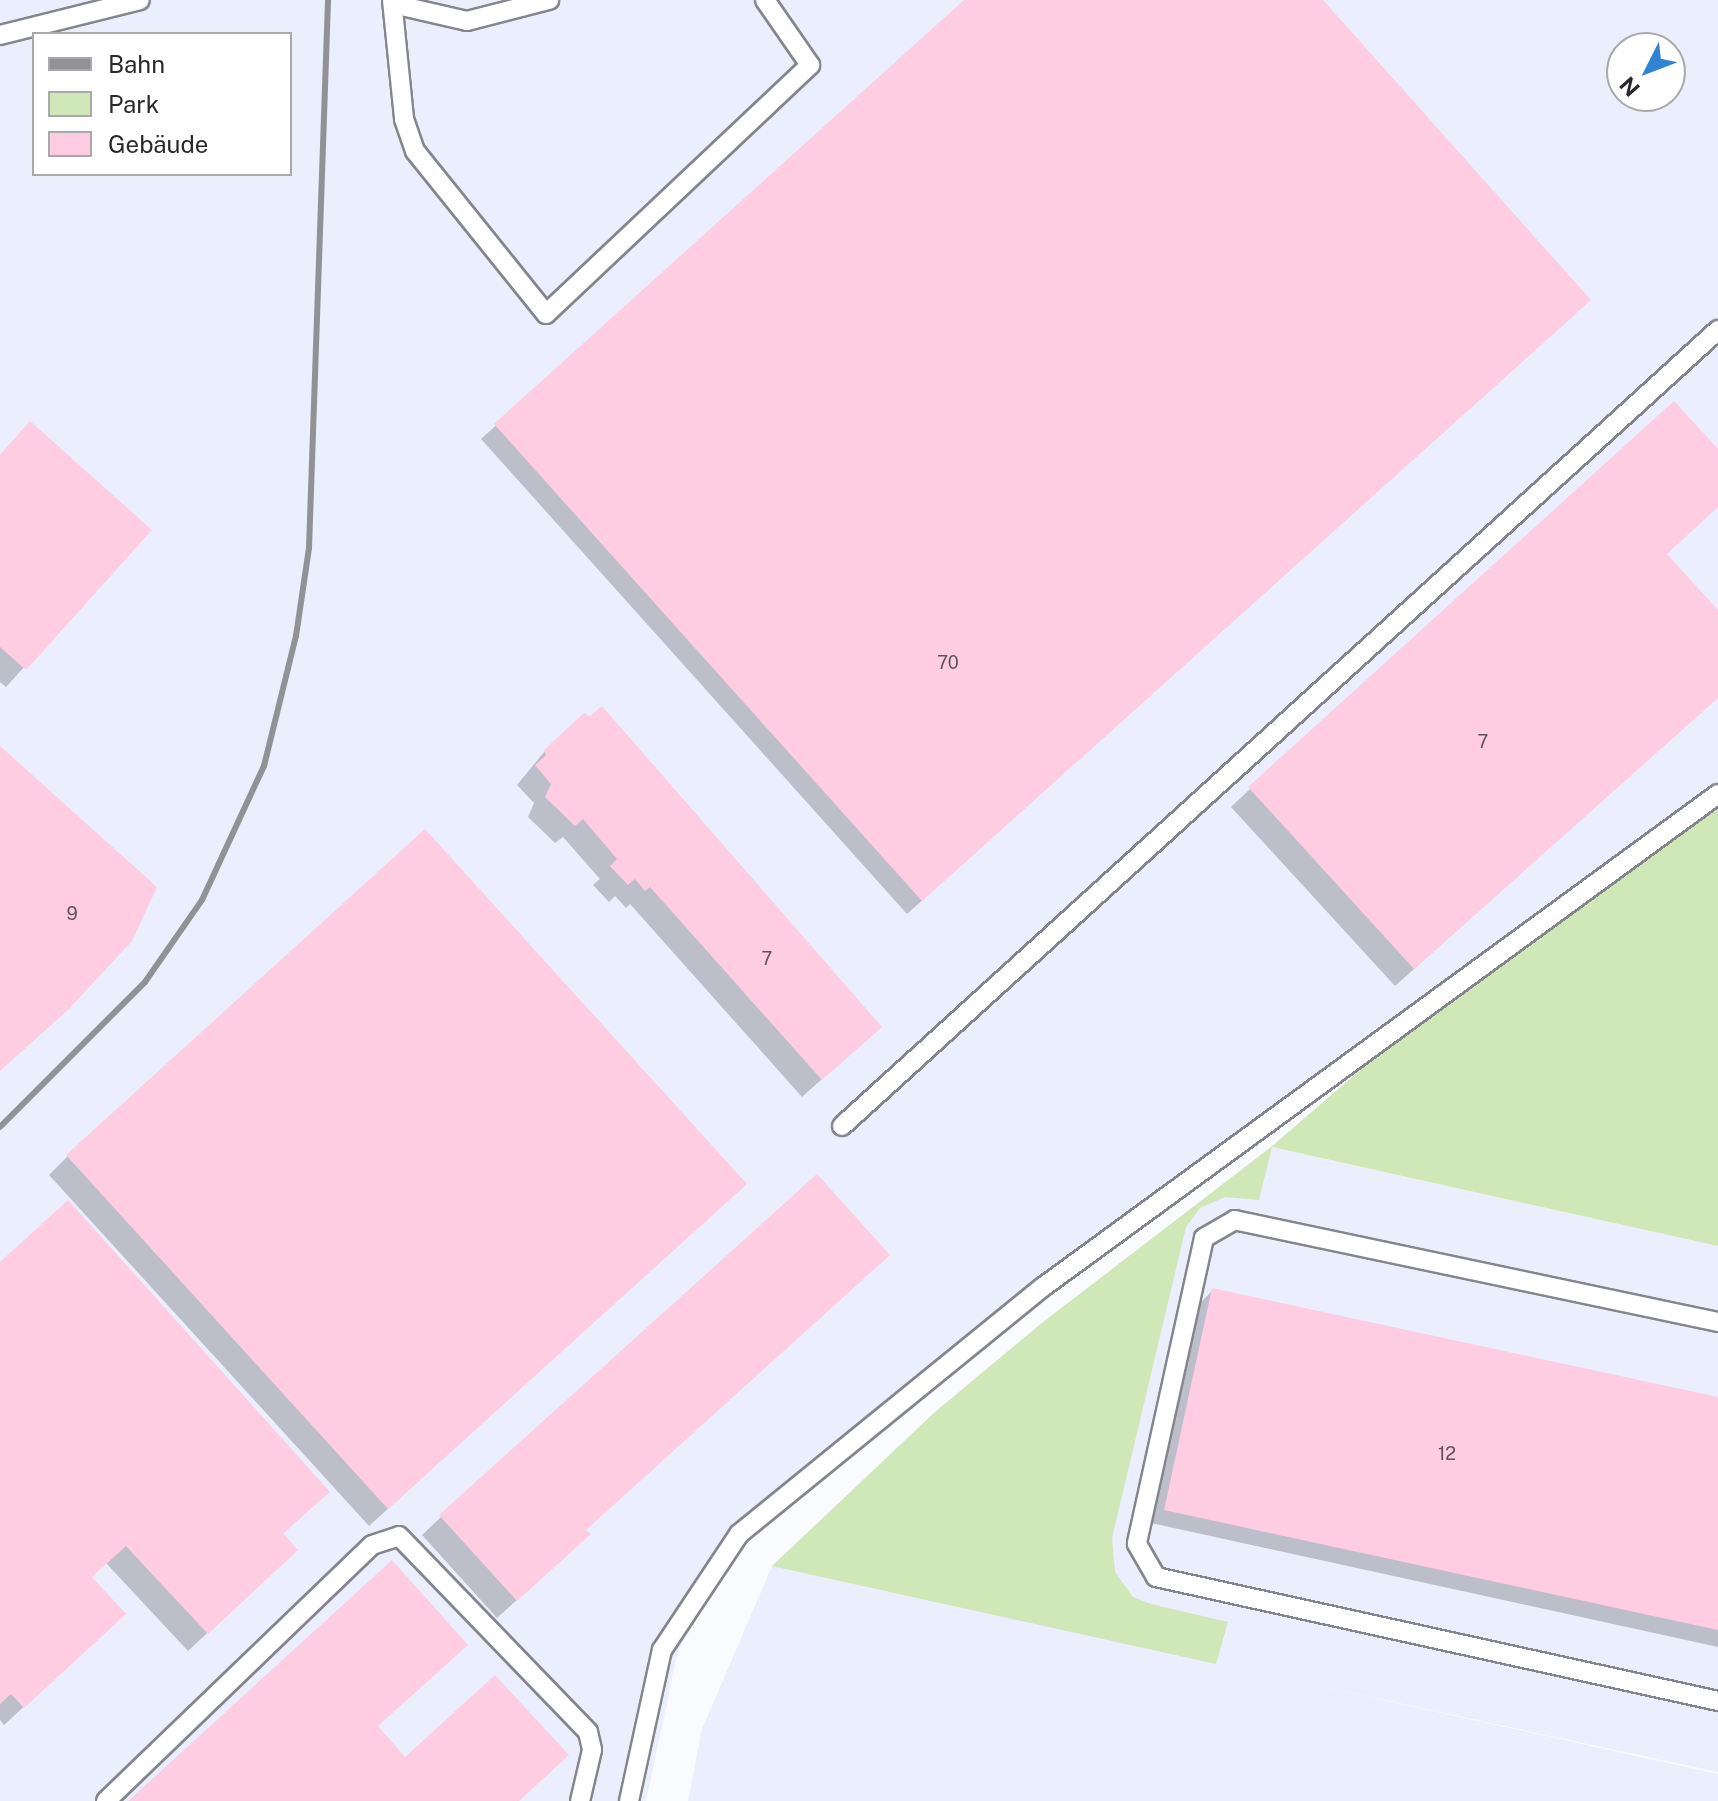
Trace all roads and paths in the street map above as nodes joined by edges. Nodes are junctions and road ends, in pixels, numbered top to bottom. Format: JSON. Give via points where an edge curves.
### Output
{"nodes":[{"id":1,"x":140,"y":0,"type":"edge"},
{"id":2,"x":549,"y":0,"type":"edge"},
{"id":3,"x":765,"y":0,"type":"edge"},
{"id":4,"x":392,"y":2,"type":"edge"},
{"id":5,"x":0,"y":35,"type":"edge"},
{"id":6,"x":1718,"y":330,"type":"edge"},
{"id":7,"x":1718,"y":794,"type":"edge"},
{"id":8,"x":842,"y":1126,"type":"dead end"},
{"id":9,"x":1718,"y":1322,"type":"edge"},
{"id":10,"x":1718,"y":1701,"type":"edge"},
{"id":11,"x":106,"y":1801,"type":"edge"},
{"id":12,"x":580,"y":1801,"type":"edge"},
{"id":13,"x":629,"y":1801,"type":"edge"}],
"edges":[{"from":1,"to":5,"type":"lane"},
{"from":2,"to":4,"type":"lane","via":[[467,21]]},
{"from":3,"to":4,"type":"lane","via":[[810,65],[546,314],[415,151],[404,119]]},
{"from":6,"to":8,"type":"lane"},
{"from":7,"to":13,"type":"lane","via":[[1043,1287],[739,1534],[662,1650]]},
{"from":9,"to":10,"type":"lane","via":[[1235,1220],[1204,1238],[1137,1544],[1156,1577]]},
{"from":11,"to":12,"type":"lane","via":[[372,1545],[399,1536],[588,1732],[592,1750]]}]}
